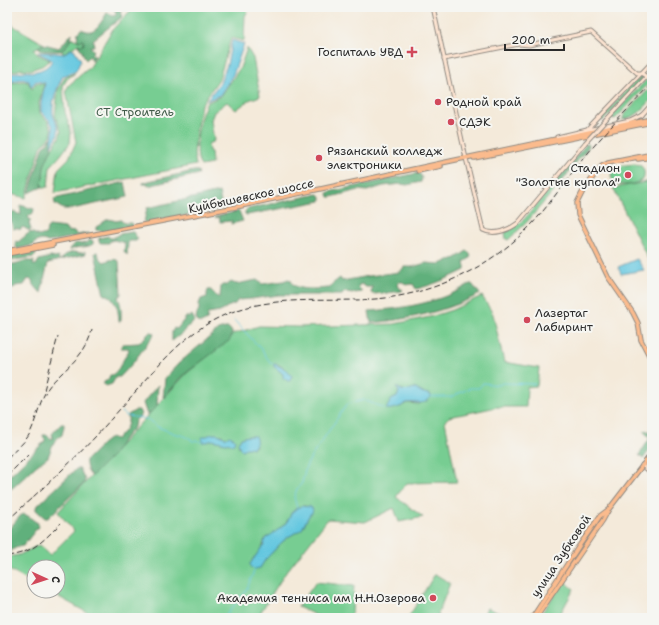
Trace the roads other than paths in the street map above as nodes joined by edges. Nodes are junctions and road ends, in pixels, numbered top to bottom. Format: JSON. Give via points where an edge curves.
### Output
{"nodes":[{"id":1,"x":433,"y":7,"type":"edge"},
{"id":2,"x":444,"y":59,"type":"junction"},
{"id":3,"x":652,"y":62,"type":"edge"},
{"id":4,"x":652,"y":71,"type":"edge"},
{"id":5,"x":641,"y":73,"type":"junction"},
{"id":6,"x":647,"y":77,"type":"junction"},
{"id":7,"x":652,"y":104,"type":"edge"},
{"id":8,"x":642,"y":115,"type":"junction"},
{"id":9,"x":652,"y":119,"type":"edge"},
{"id":10,"x":652,"y":122,"type":"edge"},
{"id":11,"x":636,"y":123,"type":"junction"},
{"id":12,"x":632,"y":127,"type":"junction"},
{"id":13,"x":587,"y":130,"type":"junction"},
{"id":14,"x":569,"y":138,"type":"junction"},
{"id":15,"x":542,"y":142,"type":"junction"},
{"id":16,"x":652,"y":154,"type":"edge"},
{"id":17,"x":652,"y":157,"type":"edge"},
{"id":18,"x":466,"y":159,"type":"junction"},
{"id":19,"x":577,"y":213,"type":"junction"},
{"id":20,"x":7,"y":253,"type":"edge"},
{"id":21,"x":652,"y":361,"type":"edge"},
{"id":22,"x":652,"y":453,"type":"edge"},
{"id":23,"x":642,"y":465,"type":"junction"},
{"id":24,"x":652,"y":474,"type":"edge"},
{"id":25,"x":609,"y":509,"type":"junction"},
{"id":26,"x":600,"y":516,"type":"junction"},
{"id":27,"x":603,"y":520,"type":"junction"},
{"id":28,"x":579,"y":546,"type":"junction"},
{"id":29,"x":583,"y":549,"type":"junction"},
{"id":30,"x":576,"y":551,"type":"junction"},
{"id":31,"x":580,"y":554,"type":"junction"},
{"id":32,"x":572,"y":556,"type":"junction"},
{"id":33,"x":577,"y":559,"type":"junction"},
{"id":34,"x":560,"y":578,"type":"junction"},
{"id":35,"x":532,"y":618,"type":"edge"},
{"id":36,"x":536,"y":618,"type":"edge"}],
"edges":[{"from":1,"to":2,"type":"street"},
{"from":2,"to":5,"type":"street","via":[[591,32],[637,73]]},
{"from":2,"to":18,"type":"street"},
{"from":3,"to":5,"type":"street"},
{"from":4,"to":6,"type":"street"},
{"from":5,"to":6,"type":"street"},
{"from":5,"to":13,"type":"street"},
{"from":6,"to":18,"type":"street","bridge":true,"via":[[513,226],[490,232],[483,230]]},
{"from":7,"to":8,"type":"street"},
{"from":8,"to":11,"type":"street"},
{"from":8,"to":13,"type":"street","name":"Куйбышевское шоссе","via":[[630,121]]},
{"from":9,"to":11,"type":"main road"},
{"from":10,"to":12,"type":"main road"},
{"from":11,"to":12,"type":"street"},
{"from":11,"to":14,"type":"main road"},
{"from":12,"to":14,"type":"main road"},
{"from":13,"to":15,"type":"street","name":"Куйбышевское шоссе"},
{"from":14,"to":15,"type":"main road","name":"Куйбышевское шоссе"},
{"from":14,"to":18,"type":"main road","name":"Куйбышевское шоссе"},
{"from":15,"to":18,"type":"main road","name":"Куйбышевское шоссе"},
{"from":16,"to":19,"type":"main road","via":[[602,166],[580,197]]},
{"from":17,"to":19,"type":"main road","via":[[603,168],[582,196]]},
{"from":18,"to":20,"type":"main road","name":"Куйбышевское шоссе"},
{"from":19,"to":21,"type":"main road","via":[[608,277],[633,313],[641,340]]},
{"from":22,"to":23,"type":"main road","name":"улица Зубковой"},
{"from":23,"to":24,"type":"street"},
{"from":23,"to":25,"type":"main road","name":"улица Зубковой"},
{"from":25,"to":26,"type":"main road","name":"улица Зубковой"},
{"from":25,"to":27,"type":"main road","name":"улица Зубковой"},
{"from":26,"to":27,"type":"main road","via":[[604,517]]},
{"from":26,"to":28,"type":"main road","name":"улица Зубковой"},
{"from":27,"to":29,"type":"main road","name":"улица Зубковой"},
{"from":28,"to":29,"type":"main road","via":[[579,549]]},
{"from":28,"to":30,"type":"main road","name":"улица Зубковой"},
{"from":29,"to":31,"type":"main road","name":"улица Зубковой"},
{"from":30,"to":31,"type":"main road","via":[[580,551]]},
{"from":30,"to":32,"type":"main road","name":"улица Зубковой"},
{"from":31,"to":33,"type":"main road","name":"улица Зубковой"},
{"from":32,"to":33,"type":"main road"},
{"from":32,"to":34,"type":"main road","name":"улица Зубковой"},
{"from":33,"to":34,"type":"main road","name":"улица Зубковой"},
{"from":34,"to":35,"type":"main road","name":"улица Зубковой"},
{"from":34,"to":36,"type":"main road","name":"улица Зубковой"}]}
